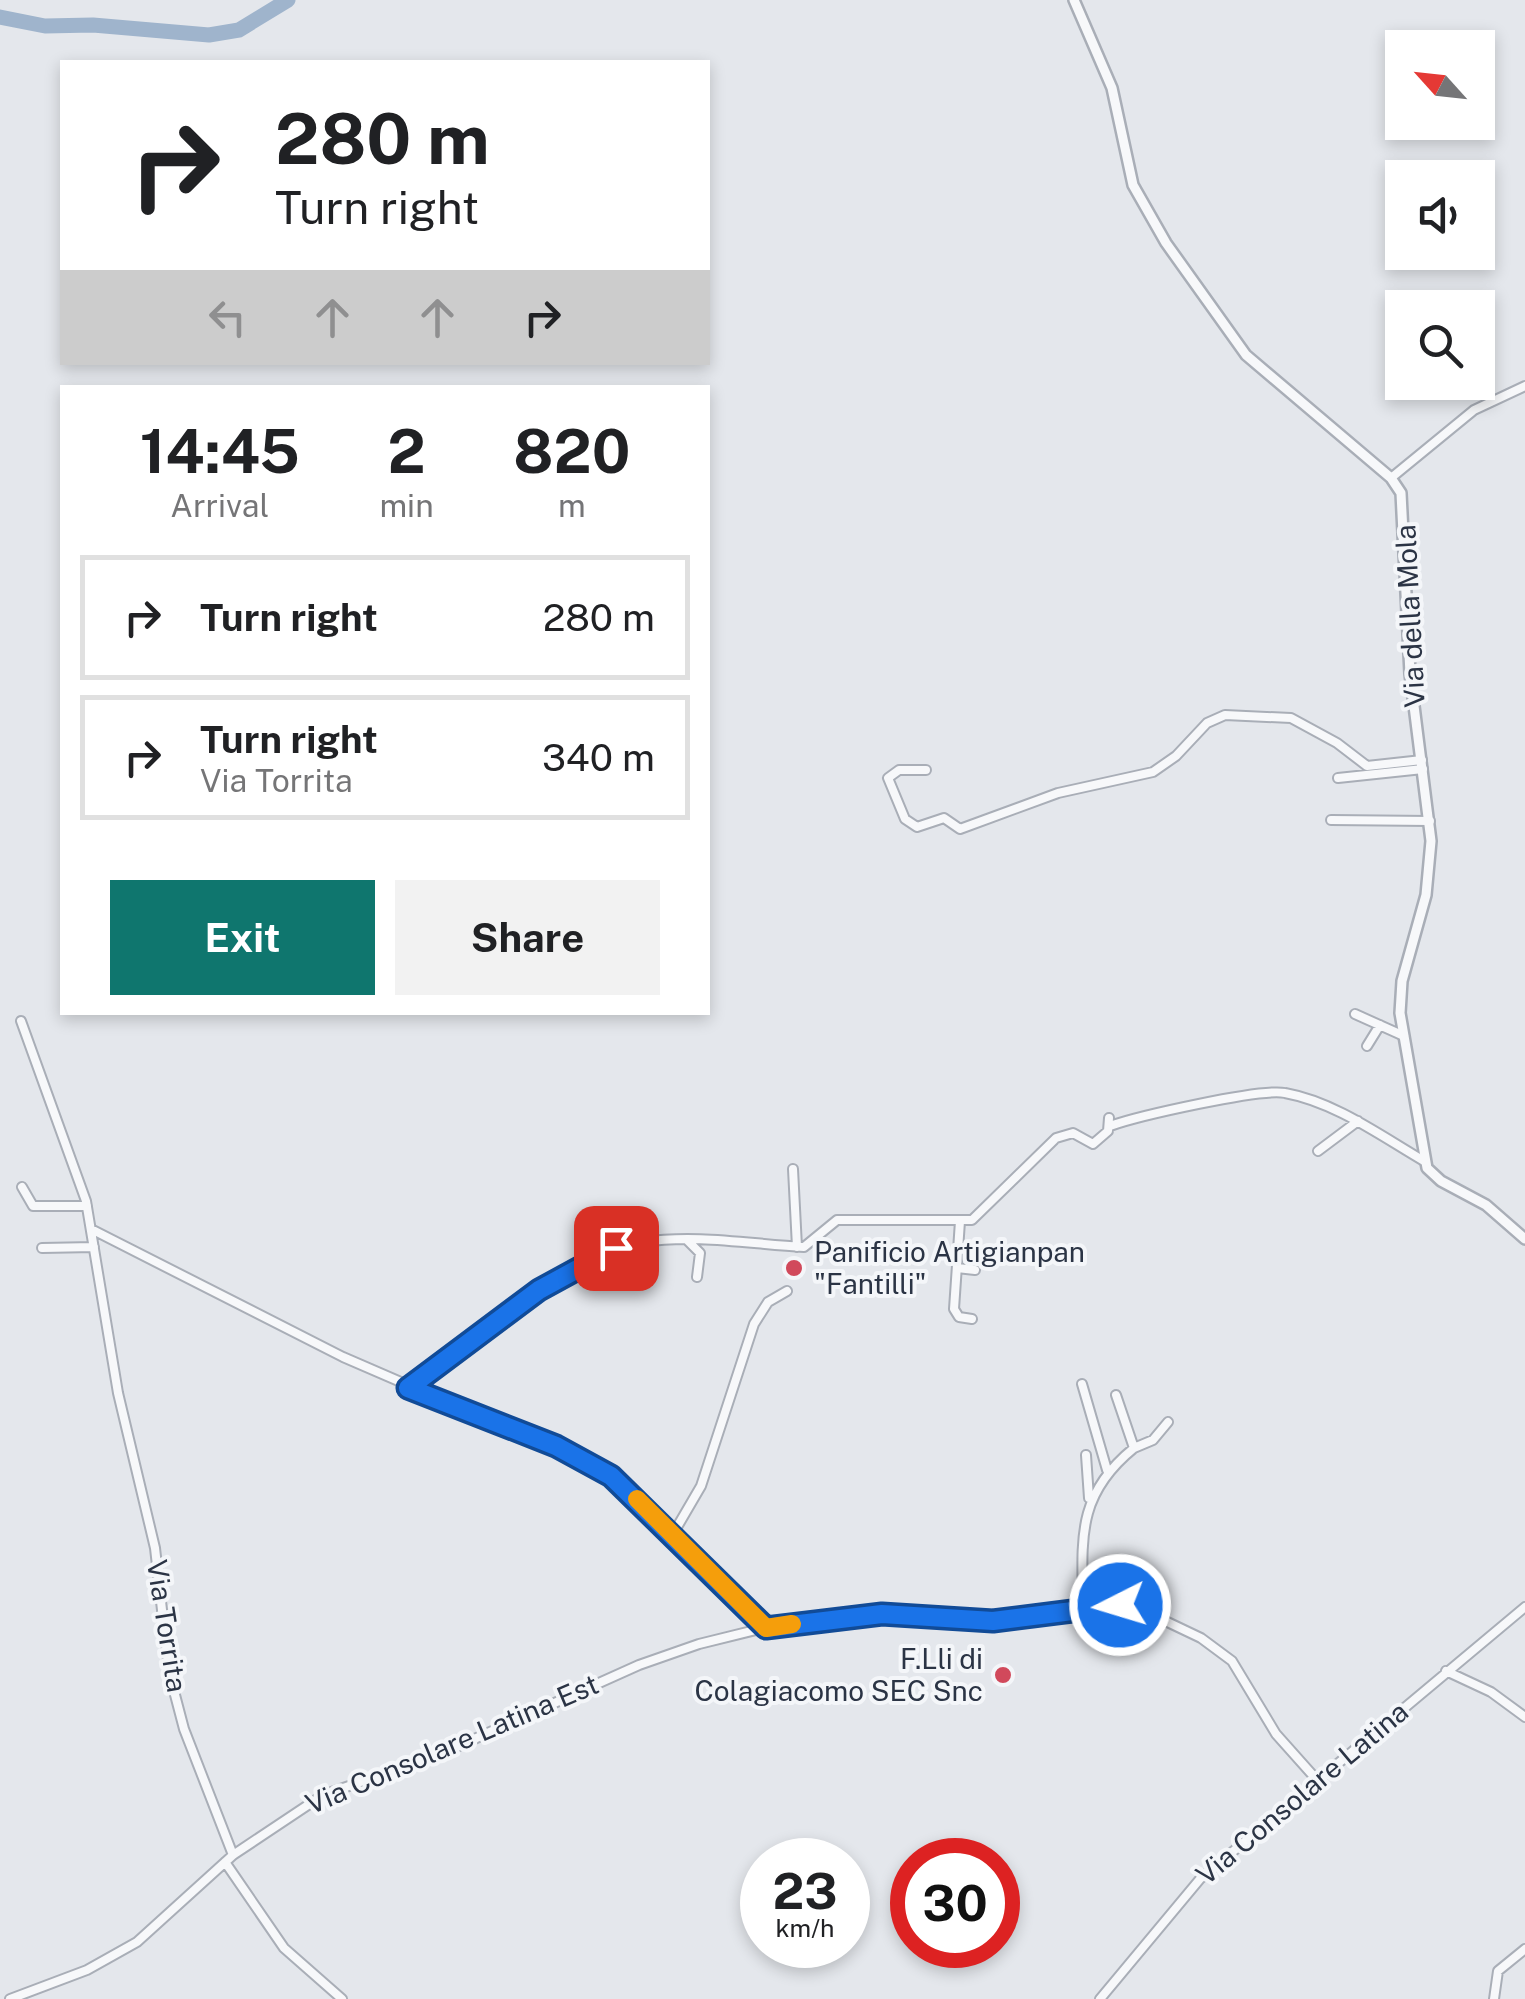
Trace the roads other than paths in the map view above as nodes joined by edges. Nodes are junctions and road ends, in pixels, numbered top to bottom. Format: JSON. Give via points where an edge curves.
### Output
{"nodes":[{"id":1,"x":1074,"y":0,"type":"edge"},
{"id":2,"x":1523,"y":384,"type":"edge"},
{"id":3,"x":1391,"y":478,"type":"junction"},
{"id":4,"x":1423,"y":764,"type":"junction"},
{"id":5,"x":926,"y":770,"type":"dead end"},
{"id":6,"x":1338,"y":778,"type":"dead end"},
{"id":7,"x":1332,"y":820,"type":"dead end"},
{"id":8,"x":1430,"y":821,"type":"junction"},
{"id":9,"x":1355,"y":1014,"type":"dead end"},
{"id":10,"x":21,"y":1020,"type":"dead end"},
{"id":11,"x":1380,"y":1025,"type":"junction"},
{"id":12,"x":1404,"y":1036,"type":"junction"},
{"id":13,"x":1367,"y":1046,"type":"dead end"},
{"id":14,"x":1358,"y":1122,"type":"junction"},
{"id":15,"x":1318,"y":1151,"type":"dead end"},
{"id":16,"x":1424,"y":1160,"type":"junction"},
{"id":17,"x":793,"y":1169,"type":"dead end"},
{"id":18,"x":22,"y":1186,"type":"dead end"},
{"id":19,"x":87,"y":1206,"type":"junction"},
{"id":20,"x":960,"y":1220,"type":"junction"},
{"id":21,"x":91,"y":1228,"type":"junction"},
{"id":22,"x":684,"y":1239,"type":"junction"},
{"id":23,"x":1525,"y":1239,"type":"edge"},
{"id":24,"x":94,"y":1247,"type":"junction"},
{"id":25,"x":797,"y":1247,"type":"junction"},
{"id":26,"x":42,"y":1248,"type":"dead end"},
{"id":27,"x":957,"y":1268,"type":"junction"},
{"id":28,"x":975,"y":1270,"type":"dead end"},
{"id":29,"x":697,"y":1277,"type":"dead end"},
{"id":30,"x":786,"y":1291,"type":"dead end"},
{"id":31,"x":972,"y":1319,"type":"dead end"},
{"id":32,"x":1082,"y":1384,"type":"dead end"},
{"id":33,"x":408,"y":1388,"type":"junction"},
{"id":34,"x":1116,"y":1394,"type":"dead end"},
{"id":35,"x":1168,"y":1422,"type":"dead end"},
{"id":36,"x":1134,"y":1448,"type":"junction"},
{"id":37,"x":1086,"y":1455,"type":"dead end"},
{"id":38,"x":1107,"y":1470,"type":"junction"},
{"id":39,"x":1089,"y":1498,"type":"junction"},
{"id":40,"x":673,"y":1534,"type":"junction"},
{"id":41,"x":1525,"y":1607,"type":"edge"},
{"id":42,"x":1083,"y":1608,"type":"junction"},
{"id":43,"x":766,"y":1628,"type":"junction"},
{"id":44,"x":1446,"y":1671,"type":"junction"},
{"id":45,"x":1525,"y":1717,"type":"edge"},
{"id":46,"x":1318,"y":1780,"type":"junction"},
{"id":47,"x":233,"y":1854,"type":"junction"},
{"id":48,"x":225,"y":1862,"type":"junction"},
{"id":49,"x":1525,"y":1949,"type":"edge"},
{"id":50,"x":10,"y":1999,"type":"edge"},
{"id":51,"x":342,"y":1999,"type":"edge"},
{"id":52,"x":1100,"y":1999,"type":"edge"},
{"id":53,"x":1494,"y":1999,"type":"edge"}],
"edges":[{"from":1,"to":3,"type":"street","via":[[1112,88],[1132,180],[1166,244],[1246,356]]},
{"from":2,"to":3,"type":"street","via":[[1474,410]]},
{"from":3,"to":4,"type":"street","name":"Via della Mola","via":[[1404,511],[1408,659]]},
{"from":4,"to":5,"type":"street","via":[[1367,766],[1291,718],[1222,716],[1153,772],[1064,791],[960,829],[944,818],[917,827],[905,820],[888,778],[896,771]]},
{"from":4,"to":6,"type":"street"},
{"from":4,"to":8,"type":"street","name":"Via della Mola"},
{"from":7,"to":8,"type":"street"},
{"from":8,"to":12,"type":"street","name":"Via della Mola","via":[[1428,884],[1400,994]]},
{"from":9,"to":11,"type":"street"},
{"from":10,"to":19,"type":"street","name":"Via Torrita"},
{"from":11,"to":12,"type":"street"},
{"from":11,"to":13,"type":"street"},
{"from":12,"to":16,"type":"street","name":"Via della Mola"},
{"from":14,"to":15,"type":"street"},
{"from":14,"to":16,"type":"street"},
{"from":14,"to":20,"type":"street","via":[[1278,1092],[1110,1122],[1093,1144],[1062,1133],[979,1216]]},
{"from":16,"to":23,"type":"street","via":[[1438,1179],[1477,1199]]},
{"from":17,"to":25,"type":"street"},
{"from":18,"to":19,"type":"street","via":[[33,1206]]},
{"from":19,"to":21,"type":"street","name":"Via Torrita"},
{"from":20,"to":25,"type":"street","via":[[838,1220],[812,1244]]},
{"from":20,"to":27,"type":"street"},
{"from":21,"to":24,"type":"street","name":"Via Torrita"},
{"from":21,"to":33,"type":"street"},
{"from":22,"to":25,"type":"street"},
{"from":22,"to":29,"type":"street","via":[[699,1250]]},
{"from":22,"to":33,"type":"street","via":[[606,1252],[520,1303]]},
{"from":24,"to":26,"type":"street"},
{"from":24,"to":47,"type":"street","name":"Via Torrita","via":[[118,1393],[155,1548],[169,1672],[184,1730]]},
{"from":27,"to":28,"type":"street"},
{"from":27,"to":31,"type":"street","via":[[954,1309]]},
{"from":30,"to":40,"type":"street","via":[[768,1302],[754,1324],[702,1486]]},
{"from":32,"to":38,"type":"street"},
{"from":33,"to":40,"type":"street","via":[[582,1458],[616,1479]]},
{"from":34,"to":36,"type":"street"},
{"from":35,"to":36,"type":"street","via":[[1153,1440]]},
{"from":36,"to":38,"type":"street"},
{"from":37,"to":39,"type":"street"},
{"from":38,"to":39,"type":"street"},
{"from":39,"to":42,"type":"street"},
{"from":40,"to":43,"type":"street"},
{"from":41,"to":44,"type":"street","name":"Via Consolare Latina"},
{"from":42,"to":43,"type":"street","name":"Via Consolare Latina Est","via":[[993,1621],[882,1614]]},
{"from":42,"to":46,"type":"street","name":"Via Consolare Latina Est","via":[[1138,1608],[1216,1647],[1237,1666],[1276,1734]]},
{"from":43,"to":47,"type":"street","name":"Via Consolare Latina Est","via":[[638,1665],[435,1757],[332,1791]]},
{"from":44,"to":45,"type":"street"},
{"from":44,"to":46,"type":"street","name":"Via Consolare Latina"},
{"from":46,"to":52,"type":"street","name":"Via Consolare Latina","via":[[1188,1891]]},
{"from":47,"to":48,"type":"street","name":"Via Consolare Latina Est"},
{"from":48,"to":50,"type":"street","name":"Via Consolare Latina Est","via":[[130,1947]]},
{"from":48,"to":51,"type":"street","via":[[284,1948]]},
{"from":49,"to":53,"type":"street","via":[[1498,1971]]}]}
